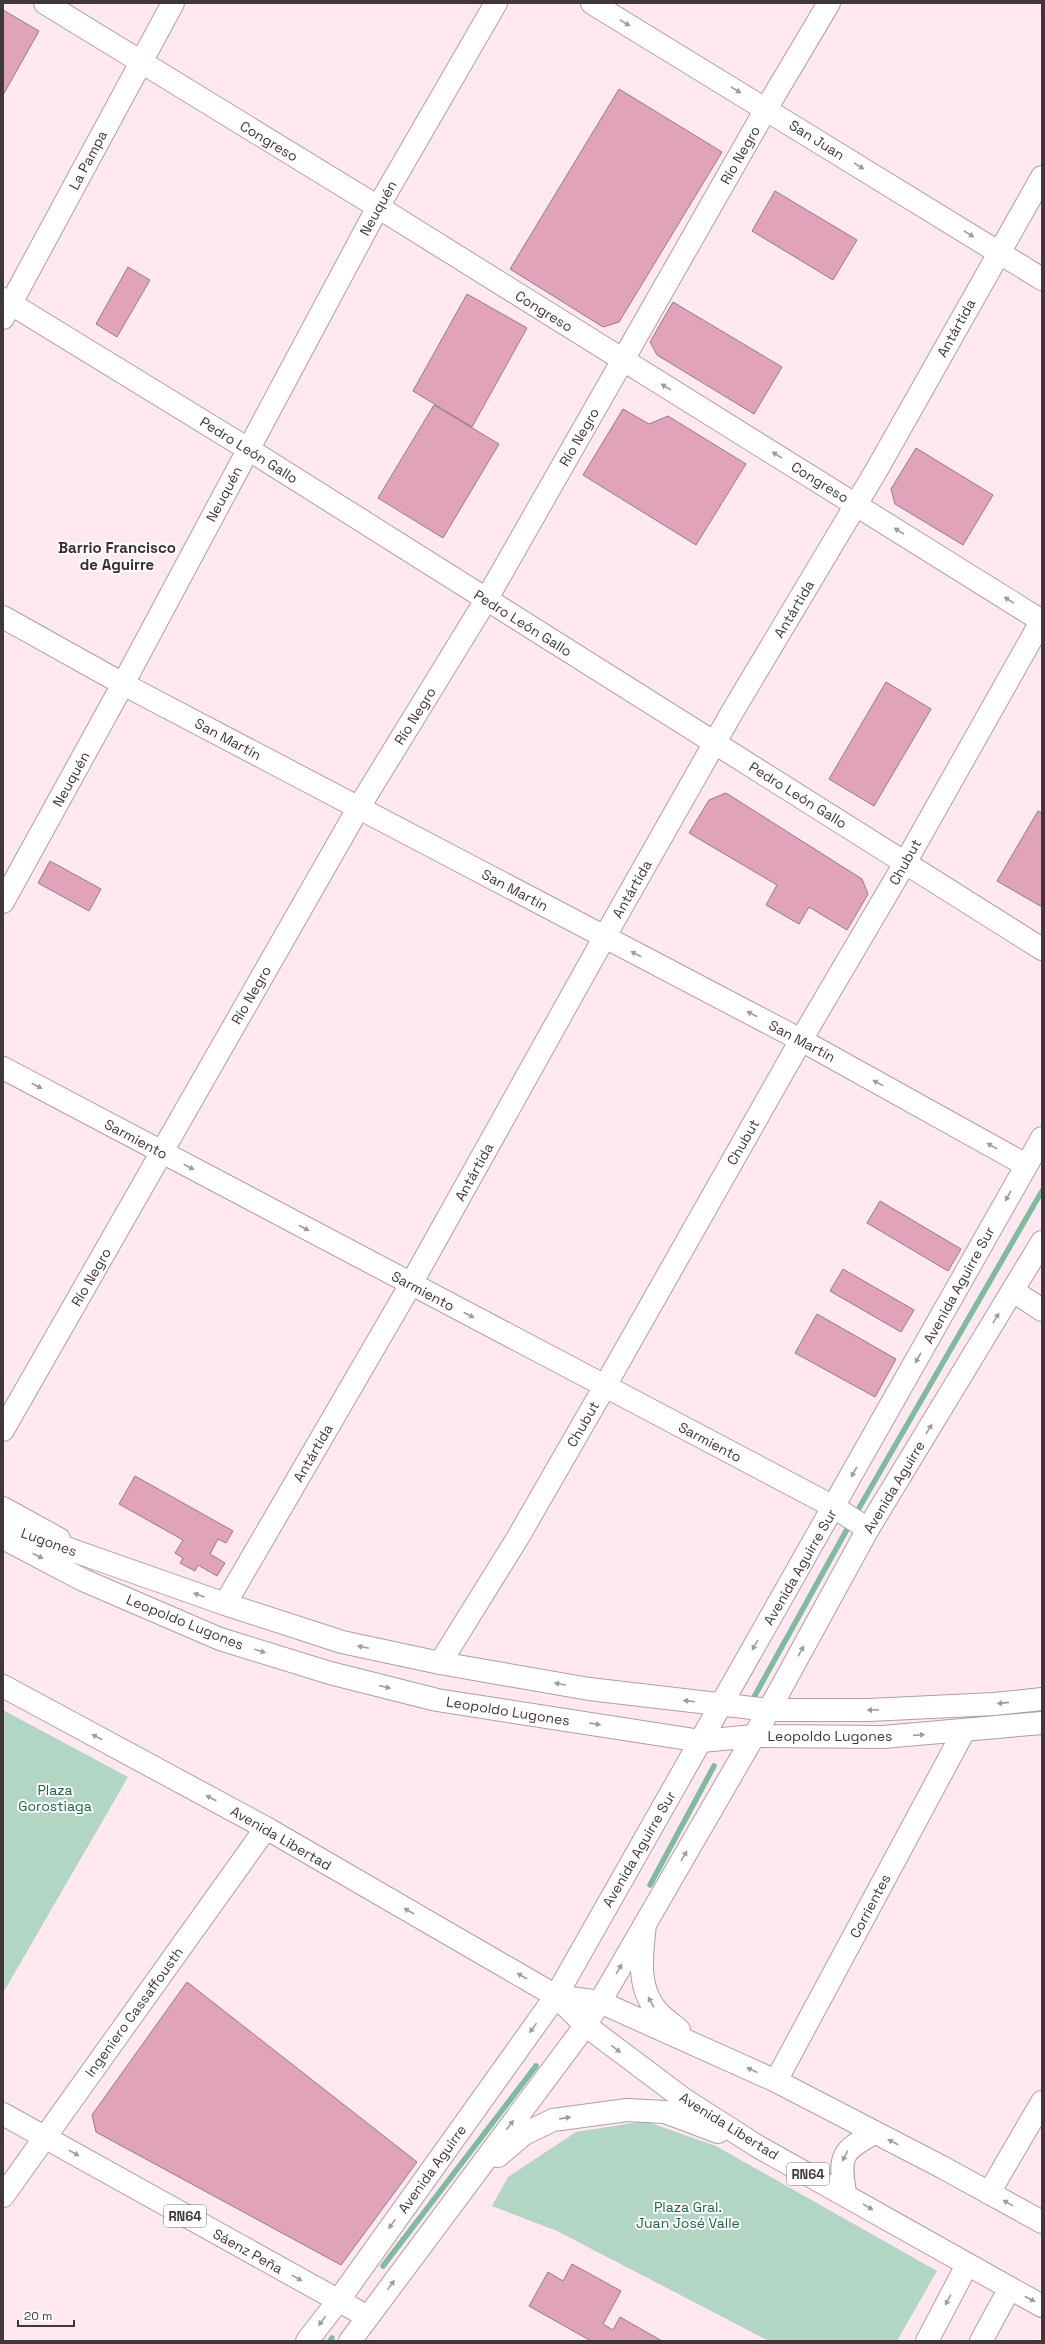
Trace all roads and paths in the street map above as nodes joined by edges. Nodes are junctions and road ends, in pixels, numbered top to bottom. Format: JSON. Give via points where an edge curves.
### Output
{"nodes":[{"id":1,"x":45,"y":3,"type":"edge"},
{"id":2,"x":173,"y":3,"type":"edge"},
{"id":3,"x":496,"y":3,"type":"edge"},
{"id":4,"x":592,"y":3,"type":"edge"},
{"id":5,"x":829,"y":3,"type":"edge"},
{"id":6,"x":140,"y":63,"type":"junction"},
{"id":7,"x":766,"y":109,"type":"junction"},
{"id":8,"x":1042,"y":176,"type":"edge"},
{"id":9,"x":378,"y":207,"type":"junction"},
{"id":10,"x":998,"y":252,"type":"junction"},
{"id":11,"x":1042,"y":278,"type":"edge"},
{"id":12,"x":6,"y":307,"type":"edge"},
{"id":13,"x":622,"y":360,"type":"junction"},
{"id":14,"x":248,"y":449,"type":"junction"},
{"id":15,"x":856,"y":504,"type":"junction"},
{"id":16,"x":486,"y":600,"type":"junction"},
{"id":17,"x":3,"y":617,"type":"edge"},
{"id":18,"x":1042,"y":621,"type":"edge"},
{"id":19,"x":123,"y":684,"type":"junction"},
{"id":20,"x":715,"y":743,"type":"junction"},
{"id":21,"x":359,"y":807,"type":"junction"},
{"id":22,"x":906,"y":863,"type":"junction"},
{"id":23,"x":3,"y":902,"type":"edge"},
{"id":24,"x":604,"y":938,"type":"junction"},
{"id":25,"x":1042,"y":949,"type":"edge"},
{"id":26,"x":801,"y":1040,"type":"junction"},
{"id":27,"x":3,"y":1068,"type":"edge"},
{"id":28,"x":1042,"y":1138,"type":"edge"},
{"id":29,"x":161,"y":1153,"type":"junction"},
{"id":30,"x":1026,"y":1165,"type":"junction"},
{"id":31,"x":1042,"y":1242,"type":"edge"},
{"id":32,"x":411,"y":1284,"type":"junction"},
{"id":33,"x":1013,"y":1291,"type":"junction"},
{"id":34,"x":1042,"y":1310,"type":"edge"},
{"id":35,"x":604,"y":1386,"type":"junction"},
{"id":36,"x":3,"y":1430,"type":"edge"},
{"id":37,"x":3,"y":1508,"type":"edge"},
{"id":38,"x":851,"y":1518,"type":"junction"},
{"id":39,"x":3,"y":1525,"type":"edge"},
{"id":40,"x":3,"y":1538,"type":"edge"},
{"id":41,"x":95,"y":1559,"type":"junction"},
{"id":42,"x":225,"y":1604,"type":"junction"},
{"id":43,"x":440,"y":1663,"type":"junction"},
{"id":44,"x":3,"y":1686,"type":"edge"},
{"id":45,"x":1042,"y":1699,"type":"edge"},
{"id":46,"x":721,"y":1704,"type":"junction"},
{"id":47,"x":769,"y":1710,"type":"junction"},
{"id":48,"x":1042,"y":1723,"type":"edge"},
{"id":49,"x":964,"y":1731,"type":"junction"},
{"id":50,"x":754,"y":1736,"type":"junction"},
{"id":51,"x":701,"y":1741,"type":"junction"},
{"id":52,"x":266,"y":1828,"type":"junction"},
{"id":53,"x":645,"y":1924,"type":"junction"},
{"id":54,"x":556,"y":1996,"type":"junction"},
{"id":55,"x":600,"y":2002,"type":"junction"},
{"id":56,"x":585,"y":2025,"type":"junction"},
{"id":57,"x":700,"y":2047,"type":"junction"},
{"id":58,"x":776,"y":2081,"type":"junction"},
{"id":59,"x":1042,"y":2102,"type":"edge"},
{"id":60,"x":3,"y":2114,"type":"edge"},
{"id":61,"x":874,"y":2132,"type":"junction"},
{"id":62,"x":45,"y":2137,"type":"junction"},
{"id":63,"x":758,"y":2146,"type":"junction"},
{"id":64,"x":464,"y":2185,"type":"junction"},
{"id":65,"x":989,"y":2193,"type":"junction"},
{"id":66,"x":845,"y":2194,"type":"junction"},
{"id":67,"x":3,"y":2196,"type":"edge"},
{"id":68,"x":1042,"y":2222,"type":"edge"},
{"id":69,"x":966,"y":2265,"type":"junction"},
{"id":70,"x":1010,"y":2288,"type":"junction"},
{"id":71,"x":338,"y":2301,"type":"junction"},
{"id":72,"x":1042,"y":2306,"type":"edge"},
{"id":73,"x":368,"y":2317,"type":"junction"},
{"id":74,"x":307,"y":2341,"type":"edge"},
{"id":75,"x":350,"y":2341,"type":"edge"},
{"id":76,"x":927,"y":2341,"type":"edge"},
{"id":77,"x":981,"y":2341,"type":"edge"}],
"edges":[{"from":1,"to":6,"type":"street","name":"Congreso"},
{"from":2,"to":6,"type":"street","name":"La Pampa"},
{"from":3,"to":9,"type":"street","name":"Neuquén"},
{"from":4,"to":7,"type":"street","name":"San Juan","one_way":true},
{"from":5,"to":7,"type":"street","name":"Río Negro"},
{"from":6,"to":9,"type":"street","name":"Congreso"},
{"from":6,"to":12,"type":"street","name":"La Pampa"},
{"from":7,"to":10,"type":"street","name":"San Juan","one_way":true},
{"from":7,"to":13,"type":"street","name":"Río Negro"},
{"from":8,"to":10,"type":"street","name":"Antártida"},
{"from":9,"to":13,"type":"street","name":"Congreso"},
{"from":9,"to":14,"type":"street","name":"Neuquén"},
{"from":10,"to":11,"type":"street","name":"San Juan"},
{"from":10,"to":15,"type":"street","name":"Antártida"},
{"from":12,"to":14,"type":"street","name":"Pedro León Gallo"},
{"from":15,"to":13,"type":"street","name":"Congreso","one_way":true},
{"from":13,"to":16,"type":"street","name":"Río Negro"},
{"from":14,"to":16,"type":"street","name":"Pedro León Gallo"},
{"from":14,"to":19,"type":"street","name":"Neuquén"},
{"from":18,"to":15,"type":"street","name":"Congreso","one_way":true},
{"from":15,"to":20,"type":"street","name":"Antártida"},
{"from":16,"to":20,"type":"street","name":"Pedro León Gallo"},
{"from":16,"to":21,"type":"street","name":"Río Negro"},
{"from":17,"to":19,"type":"street","name":"San Martín"},
{"from":18,"to":22,"type":"street","name":"Chubut"},
{"from":19,"to":21,"type":"street","name":"San Martín"},
{"from":19,"to":23,"type":"street","name":"Neuquén"},
{"from":20,"to":22,"type":"street","name":"Pedro León Gallo"},
{"from":20,"to":24,"type":"street","name":"Antártida"},
{"from":21,"to":24,"type":"street","name":"San Martín"},
{"from":21,"to":29,"type":"street","name":"Río Negro"},
{"from":22,"to":25,"type":"street","name":"Pedro León Gallo"},
{"from":22,"to":26,"type":"street","name":"Chubut"},
{"from":26,"to":24,"type":"street","name":"San Martín","one_way":true},
{"from":24,"to":32,"type":"street","name":"Antártida"},
{"from":30,"to":26,"type":"street","name":"San Martín","one_way":true},
{"from":26,"to":35,"type":"street","name":"Chubut"},
{"from":27,"to":29,"type":"street","name":"Sarmiento","one_way":true},
{"from":28,"to":30,"type":"street","name":"Avenida Aguirre Sur"},
{"from":29,"to":32,"type":"street","name":"Sarmiento","one_way":true},
{"from":29,"to":36,"type":"street","name":"Río Negro"},
{"from":30,"to":38,"type":"street","name":"Avenida Aguirre Sur","one_way":true},
{"from":31,"to":33,"type":"street","name":"Avenida Aguirre"},
{"from":32,"to":35,"type":"street","name":"Sarmiento","one_way":true},
{"from":32,"to":42,"type":"street","name":"Antártida"},
{"from":33,"to":34,"type":"street"},
{"from":38,"to":33,"type":"street","name":"Avenida Aguirre","one_way":true},
{"from":35,"to":38,"type":"street","name":"Sarmiento"},
{"from":35,"to":43,"type":"street","name":"Chubut","via":[[517,1539]]},
{"from":37,"to":41,"type":"street"},
{"from":38,"to":46,"type":"street","name":"Avenida Aguirre Sur","one_way":true},
{"from":47,"to":38,"type":"street","name":"Avenida Aguirre","one_way":true},
{"from":39,"to":41,"type":"street","name":"Lugones"},
{"from":40,"to":51,"type":"street","name":"Leopoldo Lugones","one_way":true,"via":[[83,1580],[220,1639],[330,1673],[437,1700]]},
{"from":42,"to":41,"type":"street","name":"Leopoldo Lugones","one_way":true},
{"from":43,"to":42,"type":"street","name":"Leopoldo Lugones","one_way":true,"via":[[342,1642]]},
{"from":46,"to":43,"type":"street","name":"Leopoldo Lugones","one_way":true,"via":[[589,1689]]},
{"from":52,"to":44,"type":"street","name":"Avenida Libertad","one_way":true},
{"from":45,"to":47,"type":"street","name":"Leopoldo Lugones","one_way":true,"via":[[869,1710]]},
{"from":46,"to":47,"type":"street","name":"Leopoldo Lugones"},
{"from":46,"to":51,"type":"street","name":"Avenida Aguirre Sur"},
{"from":47,"to":50,"type":"street","name":"Avenida Aguirre"},
{"from":48,"to":49,"type":"street","name":"Leopoldo Lugones"},
{"from":50,"to":49,"type":"street","name":"Leopoldo Lugones","one_way":true,"via":[[883,1737]]},
{"from":49,"to":58,"type":"street","name":"Corrientes"},
{"from":50,"to":51,"type":"street","name":"Leopoldo Lugones"},
{"from":53,"to":50,"type":"street","one_way":true},
{"from":51,"to":54,"type":"street","name":"Avenida Aguirre Sur"},
{"from":54,"to":52,"type":"street","name":"Avenida Libertad","one_way":true},
{"from":52,"to":62,"type":"street","name":"Ingeniero Cassaffousth"},
{"from":55,"to":53,"type":"street","one_way":true},
{"from":57,"to":53,"type":"street","one_way":true,"via":[[657,2012],[649,2000],[642,1976]]},
{"from":54,"to":55,"type":"street","name":"Avenida Libertad"},
{"from":54,"to":56,"type":"street","name":"Avenida Libertad","number":"RN64"},
{"from":54,"to":71,"type":"street","name":"Avenida Aguirre","one_way":true},
{"from":55,"to":56,"type":"street"},
{"from":55,"to":57,"type":"street","name":"Avenida Libertad"},
{"from":56,"to":63,"type":"street","name":"Avenida Libertad","number":"RN64","one_way":true,"via":[[685,2100]]},
{"from":64,"to":56,"type":"street","one_way":true},
{"from":58,"to":57,"type":"street","name":"Avenida Libertad","one_way":true},
{"from":58,"to":61,"type":"street","name":"Avenida Libertad"},
{"from":59,"to":65,"type":"street"},
{"from":60,"to":62,"type":"street","name":"Sáenz Peña","number":"RN64"},
{"from":65,"to":61,"type":"street","name":"Avenida Libertad","one_way":true},
{"from":61,"to":66,"type":"street","one_way":true,"via":[[852,2146],[845,2155],[840,2167]]},
{"from":62,"to":67,"type":"street","name":"Ingeniero Cassaffousth"},
{"from":62,"to":71,"type":"street","name":"Sáenz Peña","number":"RN64","one_way":true},
{"from":64,"to":63,"type":"street","one_way":true,"via":[[524,2134],[553,2120],[593,2114],[627,2110],[664,2112]]},
{"from":63,"to":66,"type":"street","name":"Avenida Libertad","number":"RN64"},
{"from":73,"to":64,"type":"street","one_way":true},
{"from":68,"to":65,"type":"street","name":"Avenida Libertad","one_way":true},
{"from":66,"to":69,"type":"street","name":"Avenida Libertad","number":"RN64","one_way":true},
{"from":69,"to":70,"type":"street","name":"Avenida Libertad","number":"RN64"},
{"from":69,"to":76,"type":"street","one_way":true},
{"from":70,"to":72,"type":"street","name":"Avenida Libertad","number":"RN64","one_way":true},
{"from":70,"to":77,"type":"street"},
{"from":71,"to":73,"type":"street","name":"Sáenz Peña","number":"RN64"},
{"from":71,"to":74,"type":"street","name":"Avenida Aguirre","one_way":true},
{"from":73,"to":75,"type":"street"}]}
